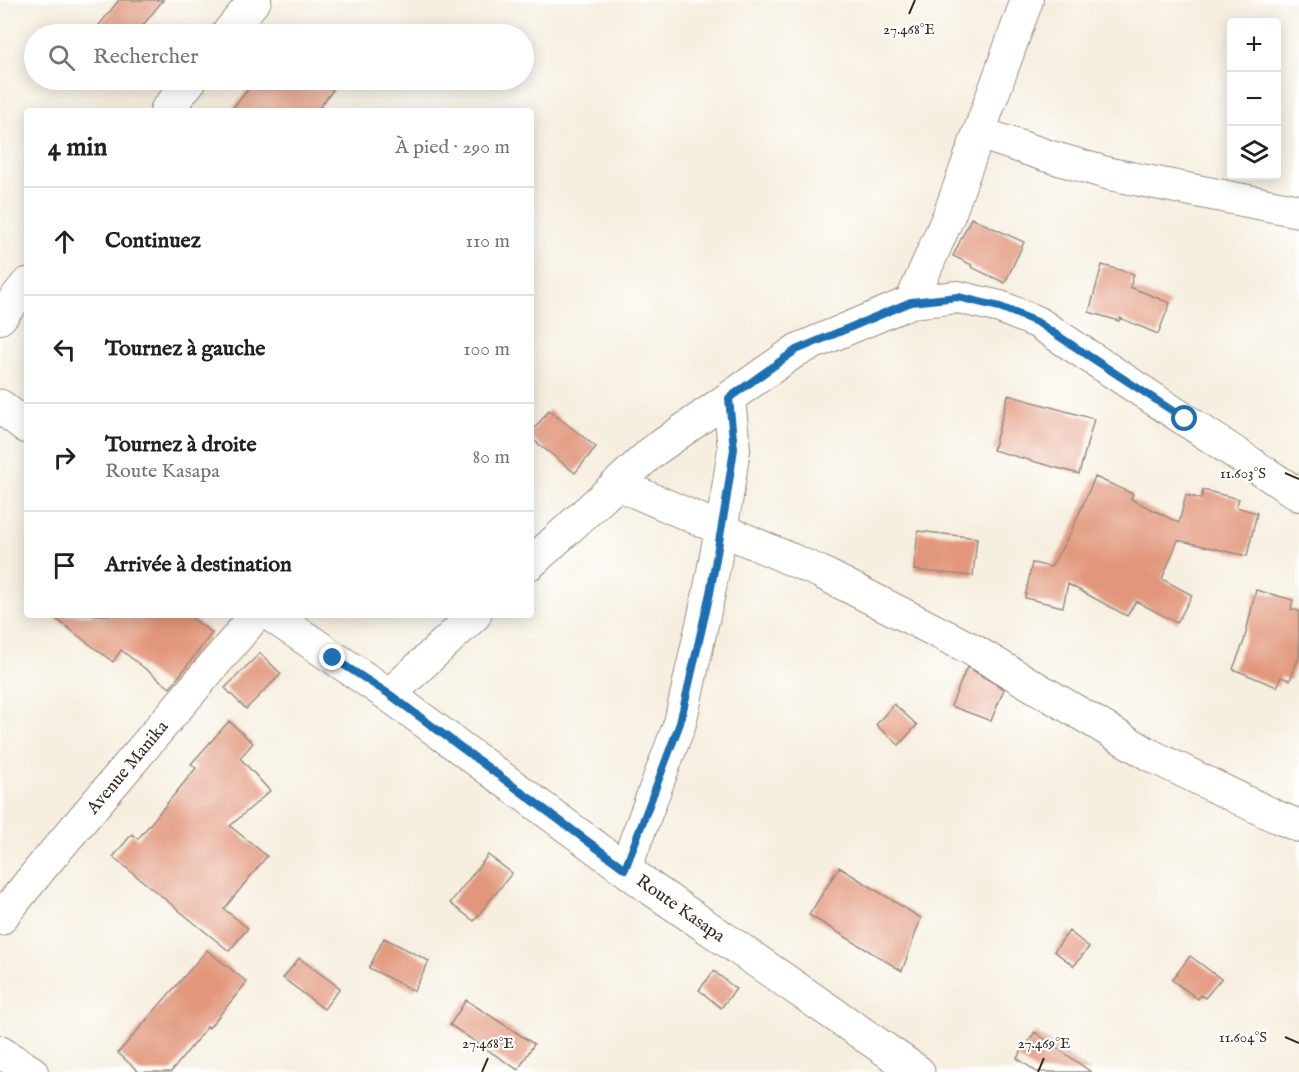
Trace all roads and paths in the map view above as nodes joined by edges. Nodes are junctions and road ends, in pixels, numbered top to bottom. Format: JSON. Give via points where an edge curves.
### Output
{"nodes":[{"id":1,"x":255,"y":0,"type":"edge"},
{"id":2,"x":1027,"y":0,"type":"edge"},
{"id":3,"x":235,"y":24,"type":"edge"},
{"id":4,"x":183,"y":90,"type":"edge"},
{"id":5,"x":168,"y":108,"type":"edge"},
{"id":6,"x":979,"y":133,"type":"junction"},
{"id":7,"x":1299,"y":211,"type":"edge"},
{"id":8,"x":24,"y":288,"type":"edge"},
{"id":9,"x":911,"y":302,"type":"junction"},
{"id":10,"x":0,"y":318,"type":"edge"},
{"id":11,"x":729,"y":398,"type":"junction"},
{"id":12,"x":0,"y":406,"type":"edge"},
{"id":13,"x":24,"y":425,"type":"edge"},
{"id":14,"x":617,"y":484,"type":"junction"},
{"id":15,"x":1299,"y":495,"type":"edge"},
{"id":16,"x":722,"y":528,"type":"junction"},
{"id":17,"x":534,"y":560,"type":"edge"},
{"id":18,"x":253,"y":618,"type":"edge"},
{"id":19,"x":275,"y":618,"type":"edge"},
{"id":20,"x":472,"y":618,"type":"edge"},
{"id":21,"x":389,"y":694,"type":"junction"},
{"id":22,"x":1299,"y":826,"type":"edge"},
{"id":23,"x":625,"y":869,"type":"junction"},
{"id":24,"x":0,"y":919,"type":"edge"},
{"id":25,"x":0,"y":1052,"type":"edge"},
{"id":26,"x":32,"y":1072,"type":"edge"},
{"id":27,"x":918,"y":1072,"type":"edge"}],
"edges":[{"from":1,"to":3,"type":"street"},
{"from":2,"to":6,"type":"street"},
{"from":4,"to":5,"type":"street"},
{"from":6,"to":7,"type":"street","via":[[1110,174]]},
{"from":6,"to":9,"type":"street"},
{"from":8,"to":10,"type":"street"},
{"from":9,"to":11,"type":"street","via":[[796,350]]},
{"from":9,"to":15,"type":"street","via":[[958,297],[1000,307],[1037,322]]},
{"from":11,"to":14,"type":"street","via":[[652,452]]},
{"from":11,"to":16,"type":"street","via":[[734,449]]},
{"from":12,"to":13,"type":"main road"},
{"from":14,"to":16,"type":"street"},
{"from":14,"to":17,"type":"street"},
{"from":16,"to":22,"type":"street","via":[[820,572],[971,649],[1150,755]]},
{"from":16,"to":23,"type":"street","via":[[680,723]]},
{"from":18,"to":24,"type":"street","name":"Avenue Manika"},
{"from":19,"to":21,"type":"main road","name":"Route Kasapa"},
{"from":20,"to":21,"type":"street"},
{"from":21,"to":23,"type":"main road","name":"Route Kasapa"},
{"from":23,"to":27,"type":"main road","name":"Route Kasapa"},
{"from":25,"to":26,"type":"street"}]}
